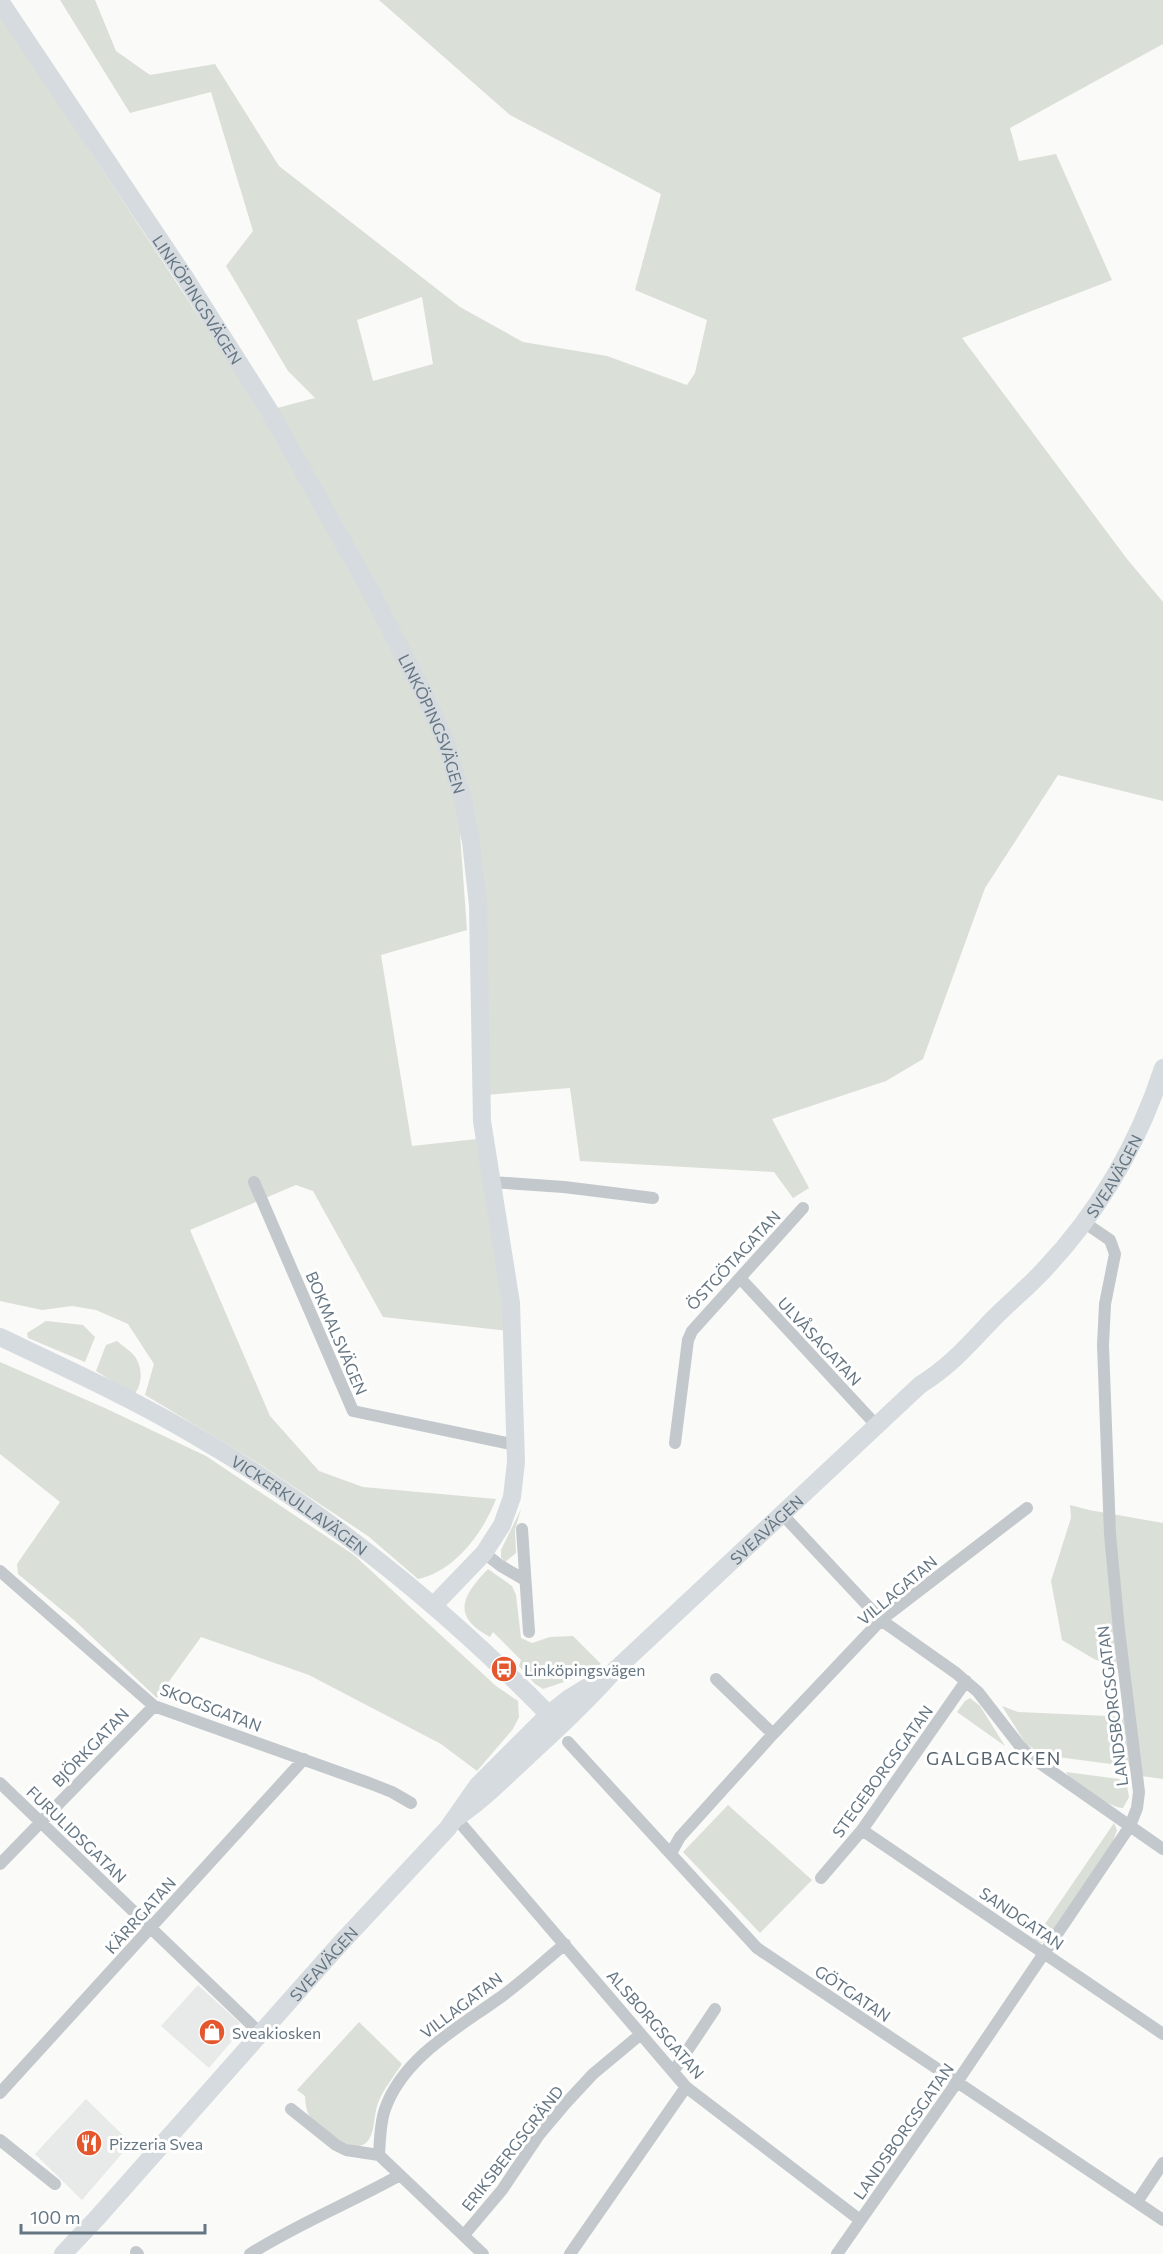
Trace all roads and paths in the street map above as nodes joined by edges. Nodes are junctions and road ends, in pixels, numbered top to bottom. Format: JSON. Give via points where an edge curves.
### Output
{"nodes":[{"id":1,"x":0,"y":1,"type":"edge"},
{"id":2,"x":1163,"y":1068,"type":"edge"},
{"id":3,"x":254,"y":1182,"type":"dead end"},
{"id":4,"x":492,"y":1182,"type":"junction"},
{"id":5,"x":653,"y":1198,"type":"dead end"},
{"id":6,"x":803,"y":1208,"type":"dead end"},
{"id":7,"x":1085,"y":1223,"type":"junction"},
{"id":8,"x":740,"y":1278,"type":"junction"},
{"id":9,"x":0,"y":1337,"type":"edge"},
{"id":10,"x":877,"y":1426,"type":"junction"},
{"id":11,"x":675,"y":1443,"type":"dead end"},
{"id":12,"x":516,"y":1444,"type":"junction"},
{"id":13,"x":1027,"y":1508,"type":"dead end"},
{"id":14,"x":783,"y":1514,"type":"junction"},
{"id":15,"x":522,"y":1529,"type":"dead end"},
{"id":16,"x":484,"y":1553,"type":"junction"},
{"id":17,"x":0,"y":1572,"type":"edge"},
{"id":18,"x":525,"y":1581,"type":"junction"},
{"id":19,"x":434,"y":1605,"type":"junction"},
{"id":20,"x":881,"y":1620,"type":"junction"},
{"id":21,"x":529,"y":1632,"type":"dead end"},
{"id":22,"x":716,"y":1679,"type":"dead end"},
{"id":23,"x":966,"y":1682,"type":"junction"},
{"id":24,"x":154,"y":1706,"type":"junction"},
{"id":25,"x":559,"y":1727,"type":"junction"},
{"id":26,"x":773,"y":1734,"type":"junction"},
{"id":27,"x":304,"y":1759,"type":"junction"},
{"id":28,"x":0,"y":1783,"type":"edge"},
{"id":29,"x":411,"y":1803,"type":"dead end"},
{"id":30,"x":456,"y":1818,"type":"junction"},
{"id":31,"x":40,"y":1822,"type":"junction"},
{"id":32,"x":1130,"y":1826,"type":"junction"},
{"id":33,"x":862,"y":1830,"type":"junction"},
{"id":34,"x":1163,"y":1849,"type":"edge"},
{"id":35,"x":671,"y":1852,"type":"junction"},
{"id":36,"x":0,"y":1864,"type":"edge"},
{"id":37,"x":821,"y":1878,"type":"dead end"},
{"id":38,"x":150,"y":1928,"type":"junction"},
{"id":39,"x":565,"y":1944,"type":"junction"},
{"id":40,"x":1045,"y":1954,"type":"junction"},
{"id":41,"x":715,"y":2009,"type":"dead end"},
{"id":42,"x":260,"y":2033,"type":"junction"},
{"id":43,"x":641,"y":2034,"type":"junction"},
{"id":44,"x":1163,"y":2034,"type":"edge"},
{"id":45,"x":673,"y":2072,"type":"junction"},
{"id":46,"x":957,"y":2082,"type":"junction"},
{"id":47,"x":686,"y":2087,"type":"junction"},
{"id":48,"x":0,"y":2093,"type":"edge"},
{"id":49,"x":291,"y":2109,"type":"dead end"},
{"id":50,"x":0,"y":2140,"type":"edge"},
{"id":51,"x":379,"y":2155,"type":"junction"},
{"id":52,"x":1163,"y":2163,"type":"edge"},
{"id":53,"x":400,"y":2175,"type":"junction"},
{"id":54,"x":55,"y":2184,"type":"dead end"},
{"id":55,"x":1137,"y":2202,"type":"junction"},
{"id":56,"x":97,"y":2218,"type":"junction"},
{"id":57,"x":860,"y":2220,"type":"junction"},
{"id":58,"x":1163,"y":2220,"type":"edge"},
{"id":59,"x":464,"y":2235,"type":"junction"},
{"id":60,"x":63,"y":2254,"type":"edge"},
{"id":61,"x":74,"y":2254,"type":"edge"},
{"id":62,"x":250,"y":2254,"type":"edge"},
{"id":63,"x":483,"y":2254,"type":"edge"},
{"id":64,"x":570,"y":2254,"type":"edge"},
{"id":65,"x":837,"y":2254,"type":"edge"}],
"edges":[{"from":1,"to":4,"type":"main road","name":"LINKÖPINGSVÄGEN","via":[[269,410],[392,630],[435,718],[464,803],[475,872],[482,1121]]},
{"from":2,"to":7,"type":"main road","name":"SVEAVÄGEN","via":[[1134,1142]]},
{"from":3,"to":12,"type":"street","name":"BOKMALSVÄGEN","via":[[353,1412]]},
{"from":4,"to":5,"type":"street"},
{"from":4,"to":12,"type":"main road","name":"LINKÖPINGSVÄGEN","via":[[511,1303]]},
{"from":6,"to":8,"type":"street","name":"ÖSTGÖTAGATAN"},
{"from":7,"to":10,"type":"main road","name":"SVEAVÄGEN","via":[[960,1356],[920,1385]]},
{"from":7,"to":32,"type":"street","name":"LANDSBORGSGATAN","via":[[1105,1235],[1115,1254],[1105,1304],[1103,1345],[1110,1534],[1139,1792]]},
{"from":8,"to":10,"type":"street","name":"ULVÅSAGATAN"},
{"from":8,"to":11,"type":"street","name":"ÖSTGÖTAGATAN","via":[[688,1340]]},
{"from":9,"to":19,"type":"main road","name":"VICKERKULLAVÄGEN","via":[[144,1407],[239,1462],[336,1527]]},
{"from":10,"to":14,"type":"main road","name":"SVEAVÄGEN"},
{"from":12,"to":16,"type":"main road","name":"LINKÖPINGSVÄGEN","via":[[510,1508]]},
{"from":13,"to":20,"type":"street","name":"VILLAGATAN"},
{"from":14,"to":20,"type":"street"},
{"from":14,"to":25,"type":"main road","name":"SVEAVÄGEN","via":[[612,1673],[568,1699]]},
{"from":15,"to":18,"type":"street"},
{"from":16,"to":18,"type":"street"},
{"from":16,"to":19,"type":"main road","name":"LINKÖPINGSVÄGEN"},
{"from":17,"to":24,"type":"street","name":"SKOGSGATAN"},
{"from":18,"to":21,"type":"street"},
{"from":19,"to":25,"type":"main road","name":"VICKERKULLAVÄGEN","via":[[489,1653]]},
{"from":20,"to":23,"type":"street"},
{"from":20,"to":26,"type":"street","name":"VILLAGATAN"},
{"from":22,"to":26,"type":"street"},
{"from":23,"to":32,"type":"street","via":[[1031,1757]]},
{"from":23,"to":33,"type":"street","name":"STEGEBORGSGATAN"},
{"from":24,"to":27,"type":"street","name":"SKOGSGATAN"},
{"from":24,"to":31,"type":"street","name":"BJÖRKGATAN"},
{"from":25,"to":30,"type":"main road","name":"SVEAVÄGEN","via":[[478,1785]]},
{"from":25,"to":35,"type":"street","name":"GÖTGATAN"},
{"from":26,"to":35,"type":"street","name":"VILLAGATAN","via":[[680,1837]]},
{"from":27,"to":29,"type":"street","name":"SKOGSGATAN"},
{"from":27,"to":38,"type":"street","name":"KÄRRGATAN"},
{"from":28,"to":31,"type":"street","name":"FURULIDSGATAN"},
{"from":30,"to":39,"type":"street","name":"ALSBORGSGATAN"},
{"from":30,"to":42,"type":"main road","name":"SVEAVÄGEN"},
{"from":31,"to":36,"type":"street","name":"BJÖRKGATAN"},
{"from":31,"to":38,"type":"street","name":"FURULIDSGATAN"},
{"from":32,"to":34,"type":"street"},
{"from":32,"to":40,"type":"street","name":"LANDSBORGSGATAN"},
{"from":33,"to":37,"type":"street","name":"STEGEBORGSGATAN"},
{"from":33,"to":40,"type":"street","name":"SANDGATAN"},
{"from":35,"to":46,"type":"street","name":"GÖTGATAN","via":[[757,1948]]},
{"from":38,"to":42,"type":"street","name":"FURULIDSGATAN"},
{"from":38,"to":48,"type":"street","name":"KÄRRGATAN"},
{"from":39,"to":43,"type":"street","name":"ALSBORGSGATAN"},
{"from":39,"to":51,"type":"street","name":"VILLAGATAN","via":[[500,1998],[444,2035],[410,2068],[385,2109]]},
{"from":40,"to":44,"type":"street","name":"SANDGATAN"},
{"from":40,"to":46,"type":"street","name":"LANDSBORGSGATAN"},
{"from":41,"to":45,"type":"street"},
{"from":42,"to":56,"type":"main road","name":"SVEAVÄGEN"},
{"from":43,"to":45,"type":"street","name":"ALSBORGSGATAN"},
{"from":43,"to":59,"type":"street","name":"ERIKSBERGSGRÄND","via":[[593,2074],[566,2103]]},
{"from":45,"to":47,"type":"street","name":"ALSBORGSGATAN"},
{"from":46,"to":55,"type":"street","name":"GÖTGATAN"},
{"from":46,"to":57,"type":"street","name":"LANDSBORGSGATAN"},
{"from":47,"to":57,"type":"street","name":"ALSBORGSGATAN"},
{"from":47,"to":64,"type":"street"},
{"from":49,"to":51,"type":"street","via":[[336,2145]]},
{"from":50,"to":54,"type":"street"},
{"from":51,"to":53,"type":"street"},
{"from":52,"to":55,"type":"street"},
{"from":53,"to":59,"type":"street"},
{"from":53,"to":62,"type":"street","via":[[317,2215]]},
{"from":55,"to":58,"type":"street","name":"GÖTGATAN"},
{"from":56,"to":60,"type":"main road","name":"SVEAVÄGEN"},
{"from":56,"to":61,"type":"main road","name":"SVEAVÄGEN"},
{"from":57,"to":65,"type":"street","name":"LANDSBORGSGATAN"},
{"from":59,"to":63,"type":"street"}]}
